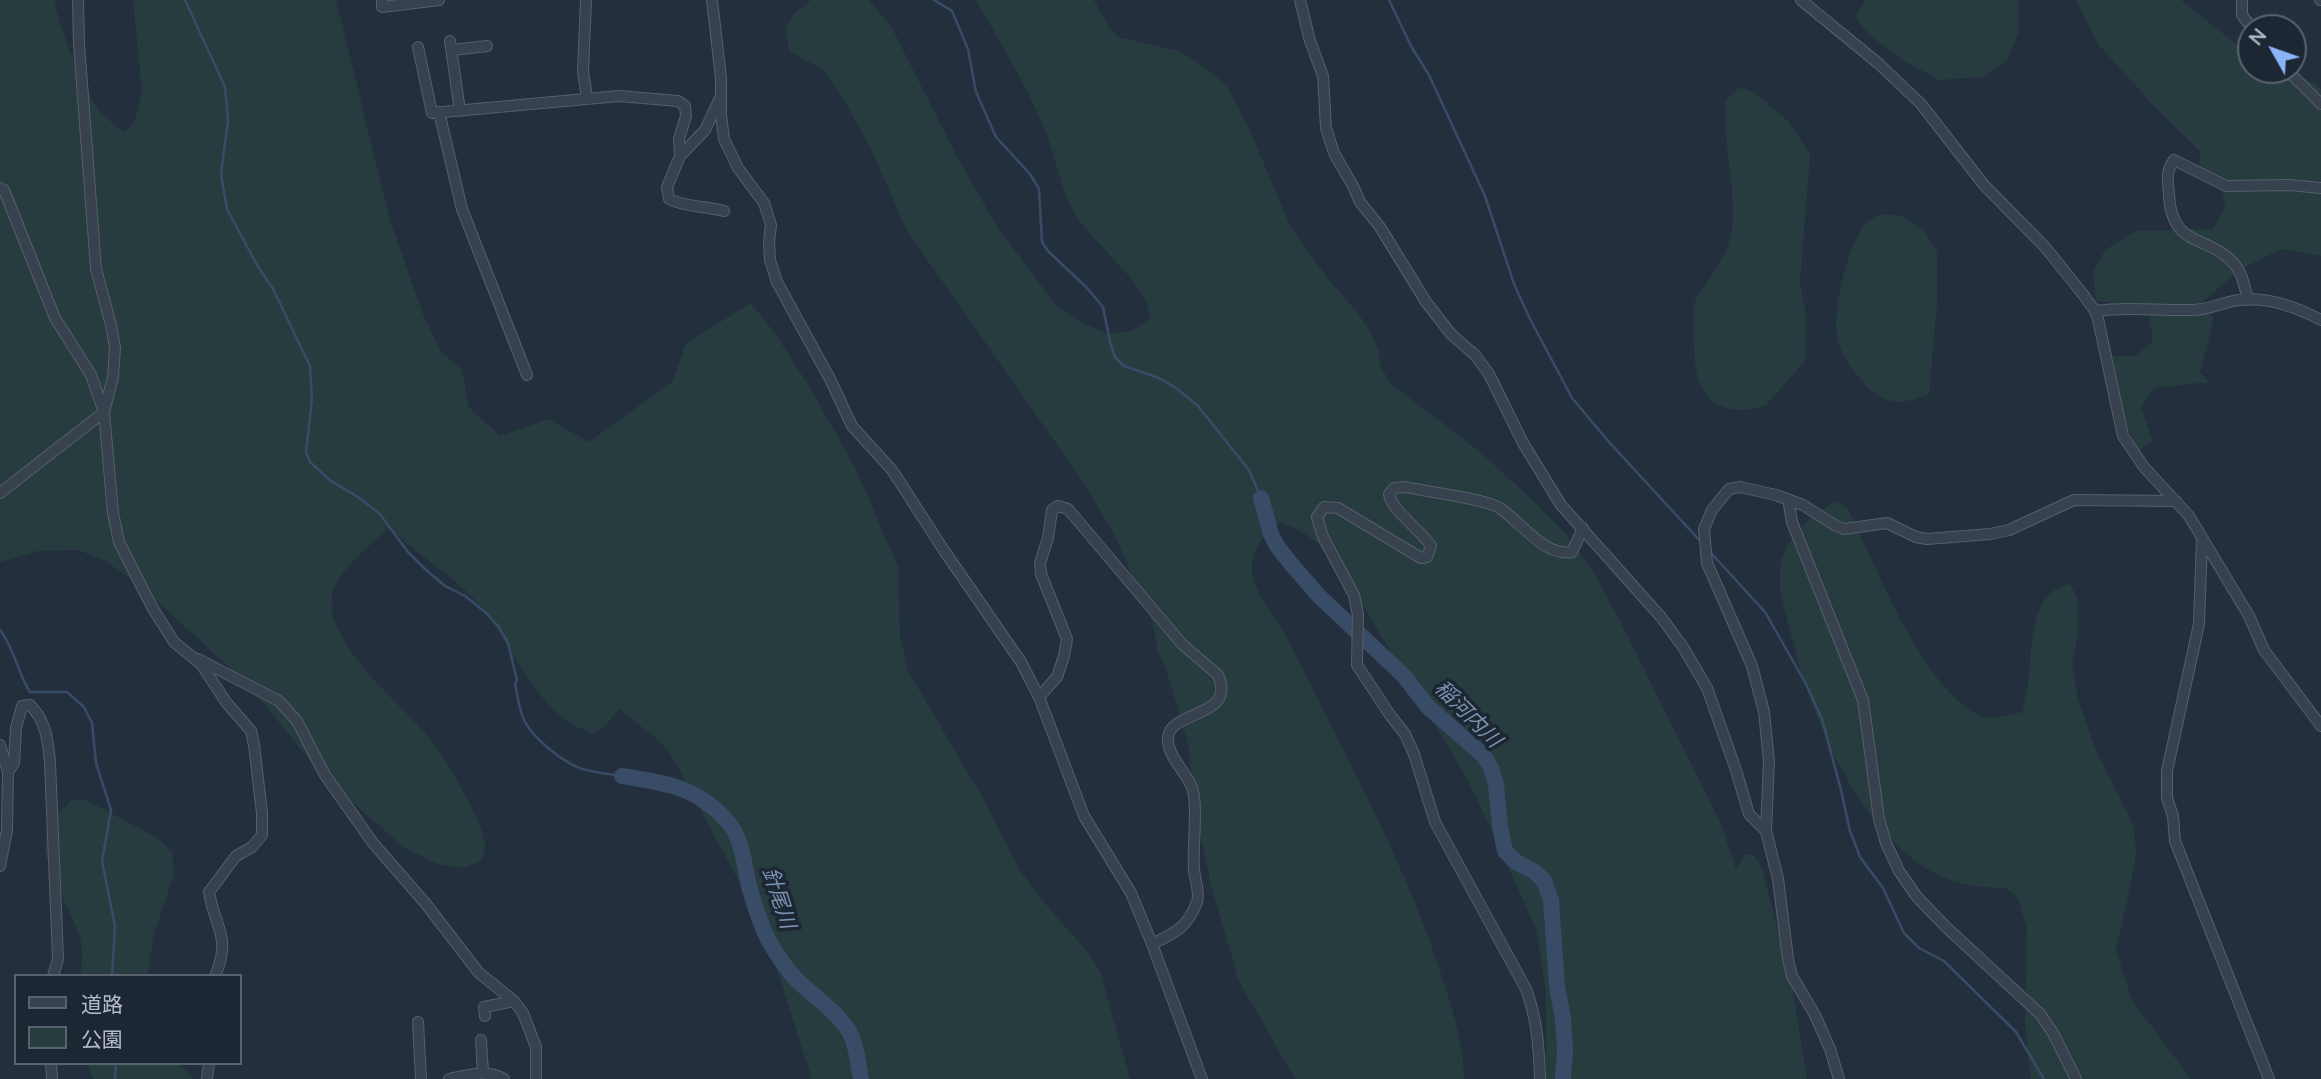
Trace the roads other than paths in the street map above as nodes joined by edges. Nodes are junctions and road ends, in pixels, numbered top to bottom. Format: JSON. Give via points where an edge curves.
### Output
{"nodes":[{"id":1,"x":78,"y":0,"type":"edge"},
{"id":2,"x":382,"y":0,"type":"edge"},
{"id":3,"x":433,"y":0,"type":"edge"},
{"id":4,"x":586,"y":0,"type":"edge"},
{"id":5,"x":712,"y":0,"type":"edge"},
{"id":6,"x":1300,"y":0,"type":"edge"},
{"id":7,"x":1801,"y":0,"type":"edge"},
{"id":8,"x":487,"y":46,"type":"dead end"},
{"id":9,"x":418,"y":47,"type":"dead end"},
{"id":10,"x":2301,"y":84,"type":"edge"},
{"id":11,"x":721,"y":96,"type":"junction"},
{"id":12,"x":587,"y":98,"type":"junction"},
{"id":13,"x":2321,"y":104,"type":"edge"},
{"id":14,"x":460,"y":111,"type":"junction"},
{"id":15,"x":439,"y":112,"type":"junction"},
{"id":16,"x":680,"y":156,"type":"junction"},
{"id":17,"x":0,"y":188,"type":"edge"},
{"id":18,"x":2321,"y":188,"type":"edge"},
{"id":19,"x":724,"y":211,"type":"dead end"},
{"id":20,"x":2248,"y":300,"type":"junction"},
{"id":21,"x":2095,"y":311,"type":"junction"},
{"id":22,"x":2321,"y":320,"type":"edge"},
{"id":23,"x":527,"y":375,"type":"dead end"},
{"id":24,"x":104,"y":412,"type":"junction"},
{"id":25,"x":0,"y":493,"type":"edge"},
{"id":26,"x":1788,"y":499,"type":"junction"},
{"id":27,"x":2176,"y":501,"type":"junction"},
{"id":28,"x":1583,"y":528,"type":"junction"},
{"id":29,"x":2202,"y":538,"type":"junction"},
{"id":30,"x":190,"y":655,"type":"junction"},
{"id":31,"x":1038,"y":697,"type":"junction"},
{"id":32,"x":2321,"y":726,"type":"edge"},
{"id":33,"x":0,"y":745,"type":"edge"},
{"id":34,"x":8,"y":772,"type":"junction"},
{"id":35,"x":1766,"y":831,"type":"junction"},
{"id":36,"x":0,"y":866,"type":"edge"},
{"id":37,"x":1152,"y":944,"type":"junction"},
{"id":38,"x":54,"y":974,"type":"edge"},
{"id":39,"x":216,"y":974,"type":"edge"},
{"id":40,"x":514,"y":1001,"type":"junction"},
{"id":41,"x":485,"y":1016,"type":"dead end"},
{"id":42,"x":418,"y":1022,"type":"dead end"},
{"id":43,"x":481,"y":1040,"type":"dead end"},
{"id":44,"x":483,"y":1073,"type":"junction"},
{"id":45,"x":421,"y":1079,"type":"edge"},
{"id":46,"x":449,"y":1079,"type":"edge"},
{"id":47,"x":504,"y":1079,"type":"edge"},
{"id":48,"x":536,"y":1079,"type":"edge"},
{"id":49,"x":1202,"y":1079,"type":"edge"},
{"id":50,"x":1540,"y":1079,"type":"edge"},
{"id":51,"x":1839,"y":1079,"type":"edge"},
{"id":52,"x":2076,"y":1079,"type":"edge"},
{"id":53,"x":2269,"y":1079,"type":"edge"}],
"edges":[{"from":1,"to":24,"type":"street","via":[[96,269],[115,348]]},
{"from":2,"to":3,"type":"street","via":[[382,7]]},
{"from":4,"to":12,"type":"street","via":[[583,71]]},
{"from":5,"to":11,"type":"street"},
{"from":6,"to":28,"type":"street","via":[[1323,76],[1326,128],[1360,202],[1426,302],[1489,374],[1523,443],[1561,505]]},
{"from":7,"to":21,"type":"street","via":[[1921,104],[1984,185],[2045,247]]},
{"from":8,"to":14,"type":"street","via":[[451,45]]},
{"from":9,"to":15,"type":"street","via":[[432,113]]},
{"from":10,"to":13,"type":"street"},
{"from":11,"to":16,"type":"street","via":[[705,130]]},
{"from":11,"to":31,"type":"street","via":[[724,139],[764,203],[771,225],[770,260],[777,282],[852,426],[892,470],[1021,662]]},
{"from":12,"to":14,"type":"street"},
{"from":12,"to":16,"type":"street","via":[[678,101],[685,106],[686,116],[679,138]]},
{"from":14,"to":15,"type":"street"},
{"from":15,"to":23,"type":"street","via":[[463,209]]},
{"from":16,"to":19,"type":"street","via":[[667,187],[669,199]]},
{"from":17,"to":24,"type":"street","via":[[55,318],[91,375]]},
{"from":18,"to":20,"type":"street","via":[[2226,186],[2174,160],[2167,170],[2170,208],[2177,228],[2236,266]]},
{"from":20,"to":21,"type":"street","via":[[2196,310],[2119,307]]},
{"from":20,"to":22,"type":"street","via":[[2294,307]]},
{"from":21,"to":27,"type":"street","via":[[2123,436]]},
{"from":24,"to":25,"type":"street"},
{"from":24,"to":30,"type":"street","via":[[119,542],[152,607],[174,642]]},
{"from":26,"to":27,"type":"street","via":[[1836,527],[1887,523],[1927,539],[2009,530],[2074,500]]},
{"from":26,"to":35,"type":"street","via":[[1740,487],[1729,489],[1704,529],[1707,563],[1752,666],[1764,712],[1769,761]]},
{"from":26,"to":52,"type":"street","via":[[1792,522],[1863,700],[1879,819],[1894,859],[1917,897],[2040,1014]]},
{"from":27,"to":29,"type":"street"},
{"from":28,"to":35,"type":"street","via":[[1683,647],[1707,688],[1749,814]]},
{"from":28,"to":50,"type":"street","via":[[1572,552],[1563,554],[1497,507],[1394,488],[1390,502],[1431,546],[1427,557],[1421,558],[1338,508],[1324,507],[1317,517],[1354,595],[1359,615],[1357,665],[1405,734],[1435,822],[1526,989],[1538,1035]]},
{"from":29,"to":32,"type":"street","via":[[2264,650]]},
{"from":29,"to":53,"type":"street","via":[[2199,624],[2167,771],[2168,798],[2175,841]]},
{"from":30,"to":39,"type":"street","via":[[251,731],[262,813],[262,835],[236,856],[209,892],[224,947]]},
{"from":30,"to":40,"type":"street","via":[[279,701],[297,721],[326,775],[373,843],[479,973]]},
{"from":31,"to":37,"type":"street","via":[[1084,816],[1131,893]]},
{"from":31,"to":37,"type":"street","via":[[1057,677],[1066,639],[1040,563],[1052,510],[1058,506],[1068,509],[1182,645],[1221,682],[1220,696],[1209,709],[1175,724],[1168,733],[1167,745],[1192,787],[1195,802],[1192,849],[1198,900],[1180,931]]},
{"from":33,"to":34,"type":"street"},
{"from":34,"to":36,"type":"street","via":[[7,830]]},
{"from":34,"to":38,"type":"street","via":[[22,706],[30,705],[43,721],[50,762],[58,959]]},
{"from":35,"to":51,"type":"street","via":[[1792,976],[1830,1049]]},
{"from":37,"to":49,"type":"street"},
{"from":40,"to":41,"type":"street","via":[[484,1007]]},
{"from":40,"to":48,"type":"street","via":[[536,1047]]},
{"from":42,"to":45,"type":"street"},
{"from":43,"to":44,"type":"street"},
{"from":44,"to":46,"type":"street"},
{"from":44,"to":47,"type":"street"}]}
